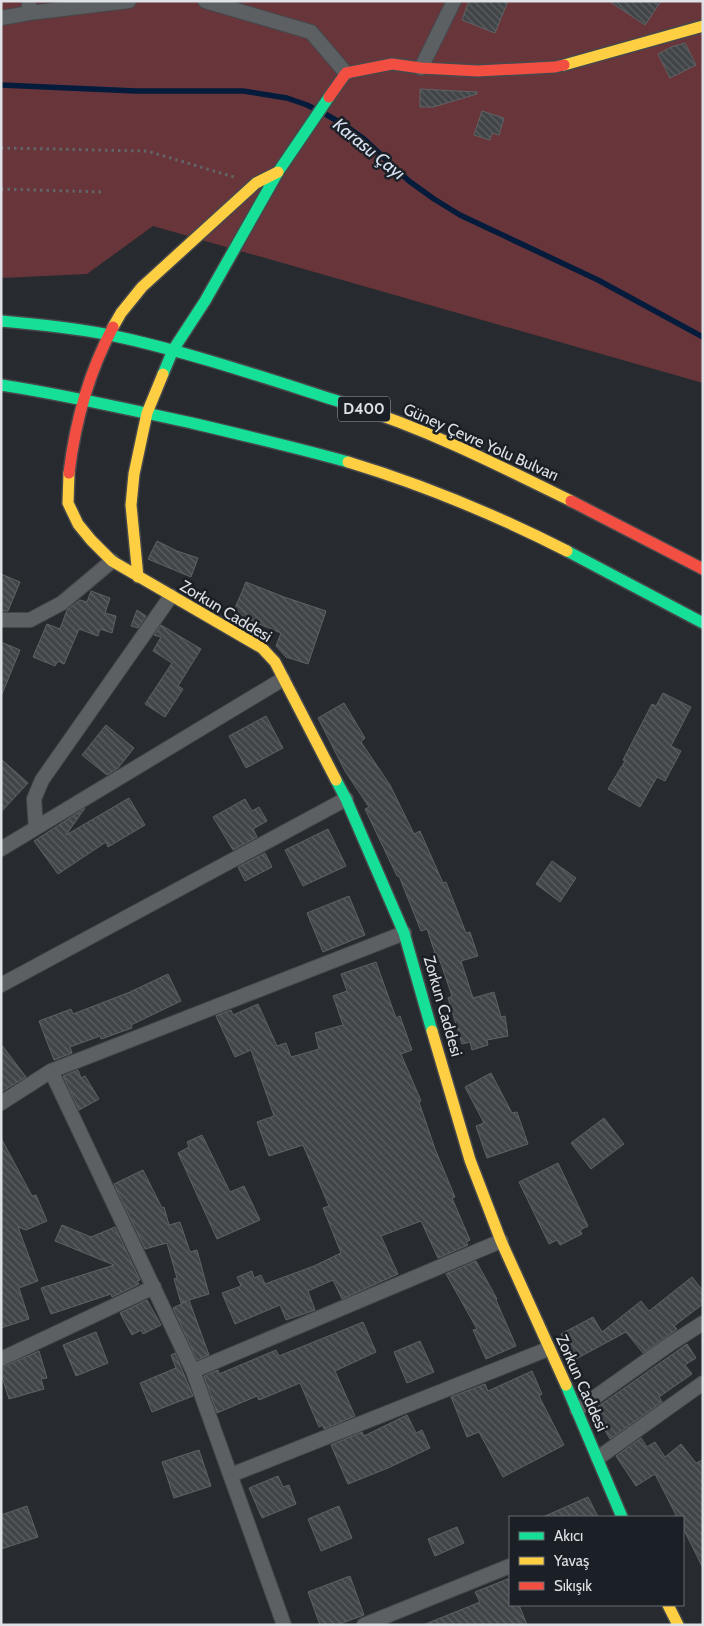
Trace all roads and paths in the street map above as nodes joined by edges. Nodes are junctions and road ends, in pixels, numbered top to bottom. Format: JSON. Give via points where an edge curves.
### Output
{"nodes":[{"id":1,"x":129,"y":1,"type":"edge"},
{"id":2,"x":205,"y":1,"type":"edge"},
{"id":3,"x":454,"y":1,"type":"edge"},
{"id":4,"x":29,"y":7,"type":"edge"},
{"id":5,"x":1,"y":18,"type":"edge"},
{"id":6,"x":703,"y":26,"type":"edge"},
{"id":7,"x":421,"y":68,"type":"junction"},
{"id":8,"x":346,"y":73,"type":"junction"},
{"id":9,"x":1,"y":148,"type":"edge"},
{"id":10,"x":278,"y":172,"type":"junction"},
{"id":11,"x":256,"y":183,"type":"junction"},
{"id":12,"x":1,"y":189,"type":"edge"},
{"id":13,"x":103,"y":192,"type":"dead end"},
{"id":14,"x":1,"y":321,"type":"edge"},
{"id":15,"x":109,"y":336,"type":"junction"},
{"id":16,"x":173,"y":350,"type":"junction"},
{"id":17,"x":1,"y":386,"type":"edge"},
{"id":18,"x":83,"y":399,"type":"junction"},
{"id":19,"x":147,"y":413,"type":"junction"},
{"id":20,"x":112,"y":561,"type":"junction"},
{"id":21,"x":703,"y":569,"type":"edge"},
{"id":22,"x":138,"y":577,"type":"junction"},
{"id":23,"x":171,"y":596,"type":"junction"},
{"id":24,"x":1,"y":620,"type":"edge"},
{"id":25,"x":703,"y":622,"type":"edge"},
{"id":26,"x":283,"y":679,"type":"junction"},
{"id":27,"x":346,"y":799,"type":"junction"},
{"id":28,"x":36,"y":828,"type":"junction"},
{"id":29,"x":1,"y":849,"type":"edge"},
{"id":30,"x":404,"y":933,"type":"junction"},
{"id":31,"x":1,"y":985,"type":"edge"},
{"id":32,"x":51,"y":1071,"type":"junction"},
{"id":33,"x":1,"y":1103,"type":"edge"},
{"id":34,"x":501,"y":1241,"type":"junction"},
{"id":35,"x":154,"y":1287,"type":"junction"},
{"id":36,"x":703,"y":1323,"type":"edge"},
{"id":37,"x":548,"y":1348,"type":"junction"},
{"id":38,"x":1,"y":1359,"type":"edge"},
{"id":39,"x":193,"y":1371,"type":"junction"},
{"id":40,"x":703,"y":1383,"type":"edge"},
{"id":41,"x":577,"y":1410,"type":"junction"},
{"id":42,"x":598,"y":1458,"type":"junction"},
{"id":43,"x":231,"y":1475,"type":"junction"},
{"id":44,"x":622,"y":1516,"type":"edge"},
{"id":45,"x":509,"y":1566,"type":"edge"},
{"id":46,"x":668,"y":1606,"type":"edge"},
{"id":47,"x":284,"y":1625,"type":"edge"},
{"id":48,"x":364,"y":1625,"type":"edge"},
{"id":49,"x":678,"y":1625,"type":"edge"}],
"edges":[{"from":1,"to":4,"type":"street"},
{"from":2,"to":8,"type":"street","via":[[311,32]]},
{"from":3,"to":7,"type":"street"},
{"from":4,"to":5,"type":"street"},
{"from":6,"to":7,"type":"main road","via":[[555,67],[478,71]]},
{"from":7,"to":8,"type":"main road","via":[[392,64]]},
{"from":8,"to":10,"type":"main road"},
{"from":9,"to":11,"type":"path","via":[[147,151]]},
{"from":10,"to":11,"type":"main road","name":"Zorkun Caddesi"},
{"from":10,"to":16,"type":"main road","via":[[205,301]]},
{"from":11,"to":15,"type":"main road","name":"Zorkun Caddesi","via":[[142,287],[121,313]]},
{"from":12,"to":13,"type":"path"},
{"from":14,"to":15,"type":"main road","name":"Güney Çevre Yolu Bulvarı","number":"D400"},
{"from":15,"to":16,"type":"main road","name":"Güney Çevre Yolu Bulvarı","number":"D400"},
{"from":15,"to":18,"type":"main road","name":"Zorkun Caddesi"},
{"from":16,"to":19,"type":"main road"},
{"from":16,"to":21,"type":"main road","name":"Güney Çevre Yolu Bulvarı","number":"D400","via":[[374,412],[452,444]]},
{"from":17,"to":18,"type":"main road"},
{"from":18,"to":19,"type":"main road"},
{"from":18,"to":20,"type":"main road","name":"Zorkun Caddesi","via":[[72,446],[68,502],[78,524]]},
{"from":19,"to":22,"type":"main road","via":[[131,505]]},
{"from":19,"to":25,"type":"main road","via":[[312,452],[431,489],[530,531]]},
{"from":20,"to":22,"type":"main road","name":"Zorkun Caddesi"},
{"from":20,"to":24,"type":"street","via":[[62,603],[30,620]]},
{"from":22,"to":23,"type":"main road","name":"Zorkun Caddesi"},
{"from":23,"to":26,"type":"main road","name":"Zorkun Caddesi","via":[[262,648],[275,662]]},
{"from":23,"to":28,"type":"street","via":[[42,780],[34,799]]},
{"from":26,"to":27,"type":"main road","name":"Zorkun Caddesi"},
{"from":26,"to":28,"type":"street"},
{"from":27,"to":30,"type":"main road","name":"Zorkun Caddesi"},
{"from":27,"to":31,"type":"street"},
{"from":28,"to":29,"type":"street"},
{"from":30,"to":32,"type":"street"},
{"from":30,"to":34,"type":"main road","name":"Zorkun Caddesi","via":[[470,1160]]},
{"from":32,"to":33,"type":"street"},
{"from":32,"to":35,"type":"street"},
{"from":34,"to":37,"type":"main road","name":"Zorkun Caddesi"},
{"from":34,"to":39,"type":"street"},
{"from":35,"to":38,"type":"street"},
{"from":35,"to":39,"type":"street"},
{"from":36,"to":41,"type":"street"},
{"from":37,"to":41,"type":"main road","name":"Zorkun Caddesi"},
{"from":37,"to":43,"type":"street"},
{"from":39,"to":43,"type":"street"},
{"from":40,"to":42,"type":"street"},
{"from":41,"to":42,"type":"main road","name":"Zorkun Caddesi"},
{"from":42,"to":44,"type":"main road","name":"Zorkun Caddesi"},
{"from":43,"to":47,"type":"street"},
{"from":45,"to":48,"type":"street"},
{"from":46,"to":49,"type":"main road"}]}
